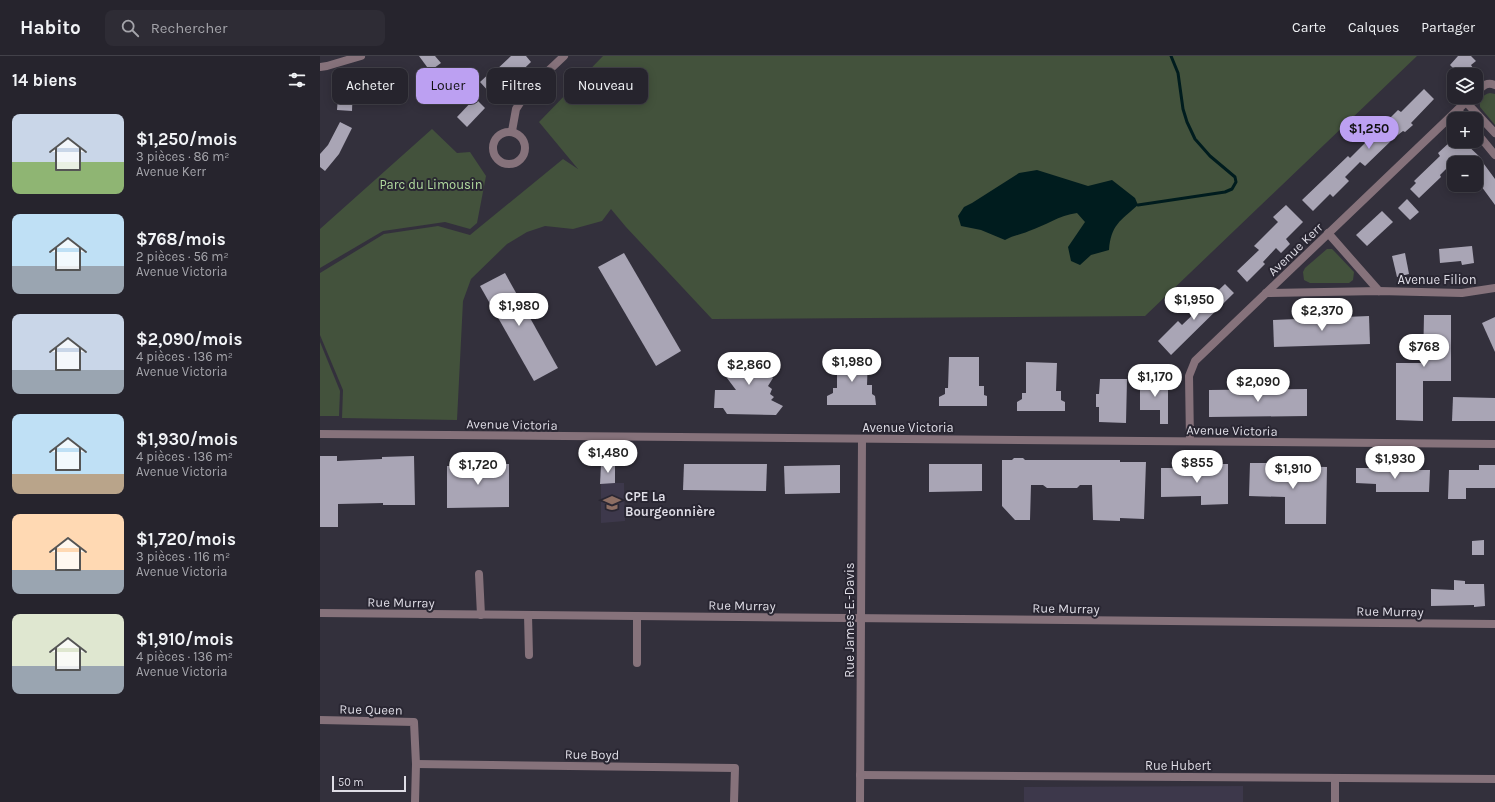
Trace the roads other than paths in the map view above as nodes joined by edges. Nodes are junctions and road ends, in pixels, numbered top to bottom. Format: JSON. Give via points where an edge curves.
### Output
{"nodes":[{"id":1,"x":361,"y":56,"type":"edge"},
{"id":2,"x":564,"y":56,"type":"edge"},
{"id":3,"x":320,"y":67,"type":"edge"},
{"id":4,"x":1493,"y":84,"type":"edge"},
{"id":5,"x":1483,"y":86,"type":"edge"},
{"id":6,"x":1464,"y":104,"type":"edge"},
{"id":7,"x":1473,"y":104,"type":"edge"},
{"id":8,"x":1458,"y":110,"type":"joint"},
{"id":9,"x":512,"y":132,"type":"junction"},
{"id":10,"x":1495,"y":133,"type":"edge"},
{"id":11,"x":1483,"y":140,"type":"edge"},
{"id":12,"x":1495,"y":154,"type":"edge"},
{"id":13,"x":1328,"y":233,"type":"junction"},
{"id":14,"x":1495,"y":288,"type":"edge"},
{"id":15,"x":1379,"y":291,"type":"junction"},
{"id":16,"x":1266,"y":293,"type":"junction"},
{"id":17,"x":320,"y":434,"type":"edge"},
{"id":18,"x":862,"y":439,"type":"junction"},
{"id":19,"x":1190,"y":441,"type":"junction"},
{"id":20,"x":1495,"y":444,"type":"edge"},
{"id":21,"x":479,"y":574,"type":"dead end"},
{"id":22,"x":320,"y":613,"type":"edge"},
{"id":23,"x":481,"y":615,"type":"junction"},
{"id":24,"x":528,"y":615,"type":"junction"},
{"id":25,"x":637,"y":616,"type":"junction"},
{"id":26,"x":861,"y":618,"type":"junction"},
{"id":27,"x":1495,"y":624,"type":"edge"},
{"id":28,"x":529,"y":655,"type":"dead end"},
{"id":29,"x":637,"y":663,"type":"dead end"},
{"id":30,"x":320,"y":720,"type":"edge"},
{"id":31,"x":416,"y":764,"type":"junction"},
{"id":32,"x":860,"y":775,"type":"junction"},
{"id":33,"x":1335,"y":778,"type":"junction"},
{"id":34,"x":1495,"y":778,"type":"edge"},
{"id":35,"x":415,"y":802,"type":"edge"},
{"id":36,"x":734,"y":802,"type":"edge"},
{"id":37,"x":860,"y":802,"type":"edge"},
{"id":38,"x":1335,"y":802,"type":"edge"}],
"edges":[{"from":1,"to":3,"type":"street"},
{"from":2,"to":9,"type":"street","via":[[529,89],[516,110]]},
{"from":4,"to":5,"type":"street"},
{"from":6,"to":8,"type":"street","name":"Avenue Kerr"},
{"from":7,"to":10,"type":"street"},
{"from":8,"to":13,"type":"street","name":"Avenue Kerr"},
{"from":9,"to":9,"type":"street","via":[[521,136],[526,146],[520,160],[506,164],[497,158],[493,147],[501,133]]},
{"from":11,"to":12,"type":"street"},
{"from":13,"to":15,"type":"street","name":"Avenue Filion"},
{"from":13,"to":16,"type":"street","name":"Avenue Kerr"},
{"from":14,"to":15,"type":"street","name":"Avenue Filion","via":[[1462,293]]},
{"from":15,"to":16,"type":"street","name":"Avenue Filion"},
{"from":16,"to":19,"type":"street","name":"Avenue Kerr","via":[[1195,361],[1189,376]]},
{"from":17,"to":18,"type":"street","name":"Avenue Victoria"},
{"from":18,"to":19,"type":"street","name":"Avenue Victoria"},
{"from":18,"to":26,"type":"street","name":"Rue James-E.-Davis"},
{"from":19,"to":20,"type":"street","name":"Avenue Victoria"},
{"from":21,"to":23,"type":"street"},
{"from":22,"to":23,"type":"street","name":"Rue Murray"},
{"from":23,"to":24,"type":"street","name":"Rue Murray"},
{"from":24,"to":25,"type":"street","name":"Rue Murray"},
{"from":24,"to":28,"type":"street"},
{"from":25,"to":26,"type":"street","name":"Rue Murray"},
{"from":25,"to":29,"type":"street"},
{"from":26,"to":27,"type":"street","name":"Rue Murray"},
{"from":26,"to":32,"type":"street","name":"Rue James-E.-Davis"},
{"from":30,"to":31,"type":"street","name":"Rue Queen","via":[[414,722]]},
{"from":31,"to":35,"type":"street","name":"Rue Queen"},
{"from":31,"to":36,"type":"street","name":"Rue Boyd","via":[[735,768]]},
{"from":32,"to":33,"type":"street","name":"Rue Hubert"},
{"from":32,"to":37,"type":"street","name":"Rue James-E.-Davis"},
{"from":33,"to":34,"type":"street","name":"Rue Hubert"},
{"from":33,"to":38,"type":"street"}]}
